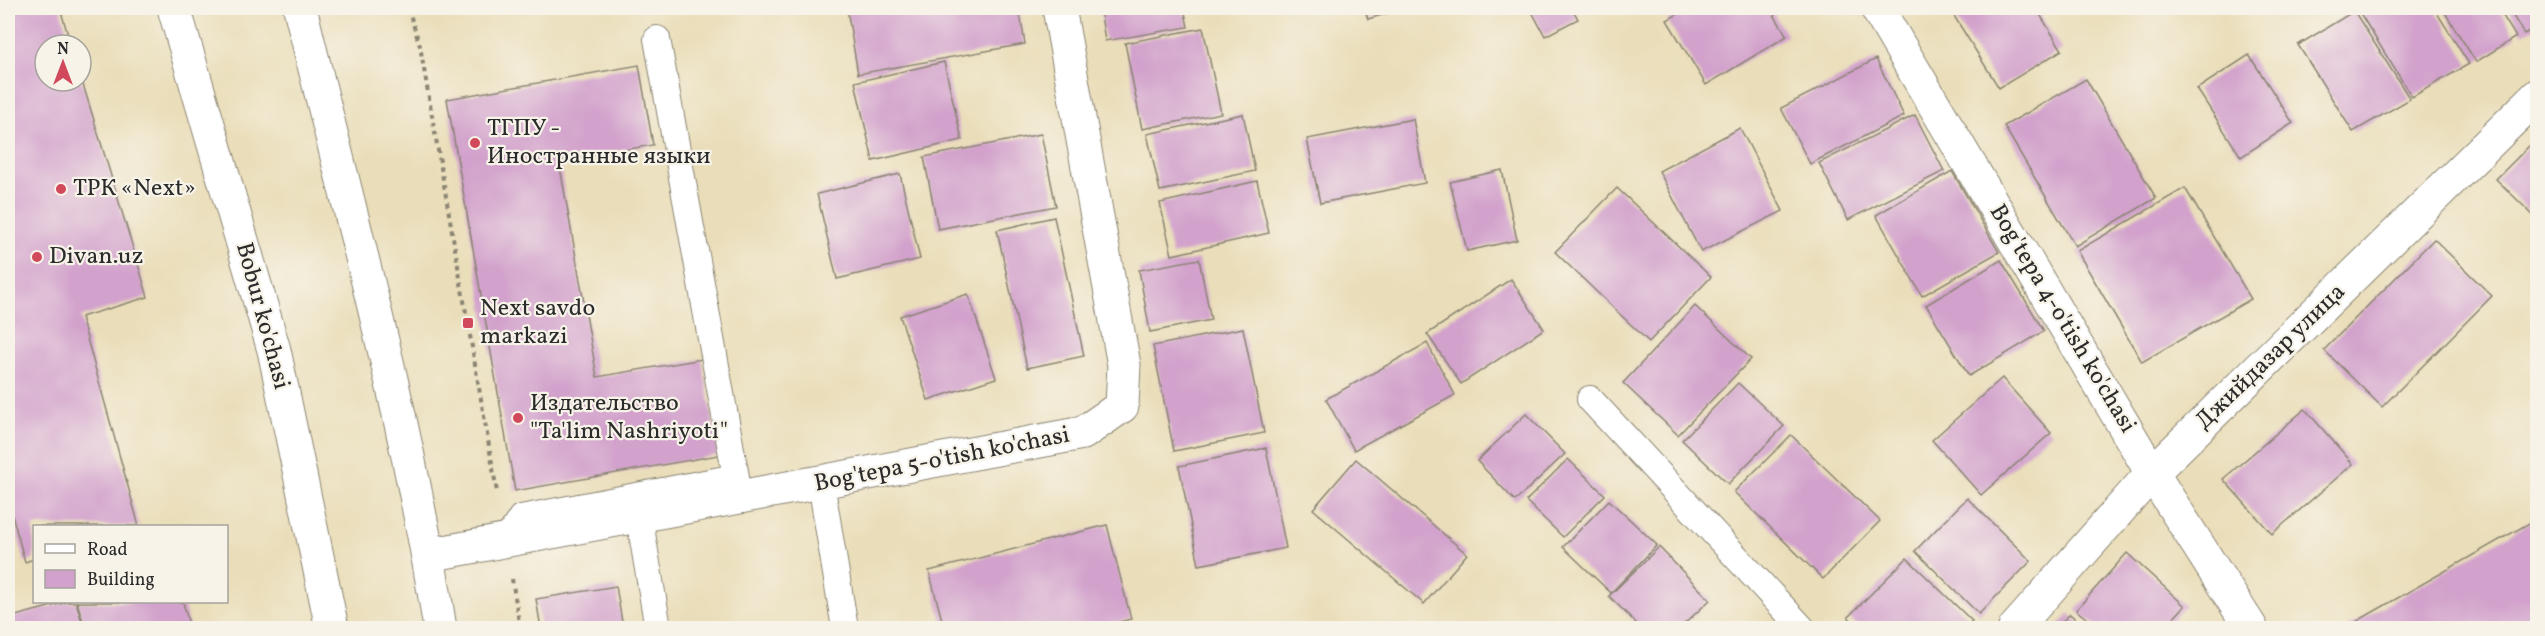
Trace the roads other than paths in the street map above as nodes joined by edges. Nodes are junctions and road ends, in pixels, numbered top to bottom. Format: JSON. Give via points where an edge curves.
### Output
{"nodes":[{"id":1,"x":174,"y":8,"type":"edge"},
{"id":2,"x":300,"y":8,"type":"edge"},
{"id":3,"x":1059,"y":8,"type":"edge"},
{"id":4,"x":1877,"y":8,"type":"edge"},
{"id":5,"x":657,"y":39,"type":"dead end"},
{"id":6,"x":2538,"y":95,"type":"edge"},
{"id":7,"x":1590,"y":399,"type":"dead end"},
{"id":8,"x":2152,"y":473,"type":"junction"},
{"id":9,"x":821,"y":483,"type":"junction"},
{"id":10,"x":639,"y":516,"type":"junction"},
{"id":11,"x":506,"y":541,"type":"junction"},
{"id":12,"x":428,"y":555,"type":"junction"},
{"id":13,"x":332,"y":628,"type":"edge"},
{"id":14,"x":440,"y":628,"type":"edge"},
{"id":15,"x":658,"y":628,"type":"edge"},
{"id":16,"x":845,"y":628,"type":"edge"},
{"id":17,"x":1802,"y":628,"type":"edge"},
{"id":18,"x":2015,"y":628,"type":"edge"},
{"id":19,"x":2251,"y":628,"type":"edge"}],
"edges":[{"from":1,"to":13,"type":"street","name":"Bobur ko'chasi","via":[[274,350]]},
{"from":2,"to":12,"type":"street","via":[[382,341]]},
{"from":3,"to":9,"type":"street","name":"Bog'tepa 5-o'tish ko'chasi","via":[[1124,365],[1122,406],[1083,433]]},
{"from":4,"to":8,"type":"street","name":"Bog'tepa 4-o'tish ko'chasi"},
{"from":5,"to":11,"type":"lane","via":[[736,477],[521,518]]},
{"from":6,"to":8,"type":"street","name":"Джийдазар улица"},
{"from":7,"to":17,"type":"lane"},
{"from":8,"to":18,"type":"street","name":"Джийдазар улица"},
{"from":8,"to":19,"type":"street","name":"Bog'tepa 4-o'tish ko'chasi"},
{"from":9,"to":10,"type":"street","name":"Bog'tepa 5-o'tish ko'chasi"},
{"from":9,"to":16,"type":"lane"},
{"from":10,"to":11,"type":"street","name":"Bog'tepa 5-o'tish ko'chasi"},
{"from":10,"to":15,"type":"lane"},
{"from":11,"to":12,"type":"street","name":"Bog'tepa 5-o'tish ko'chasi"},
{"from":12,"to":14,"type":"street"}]}
